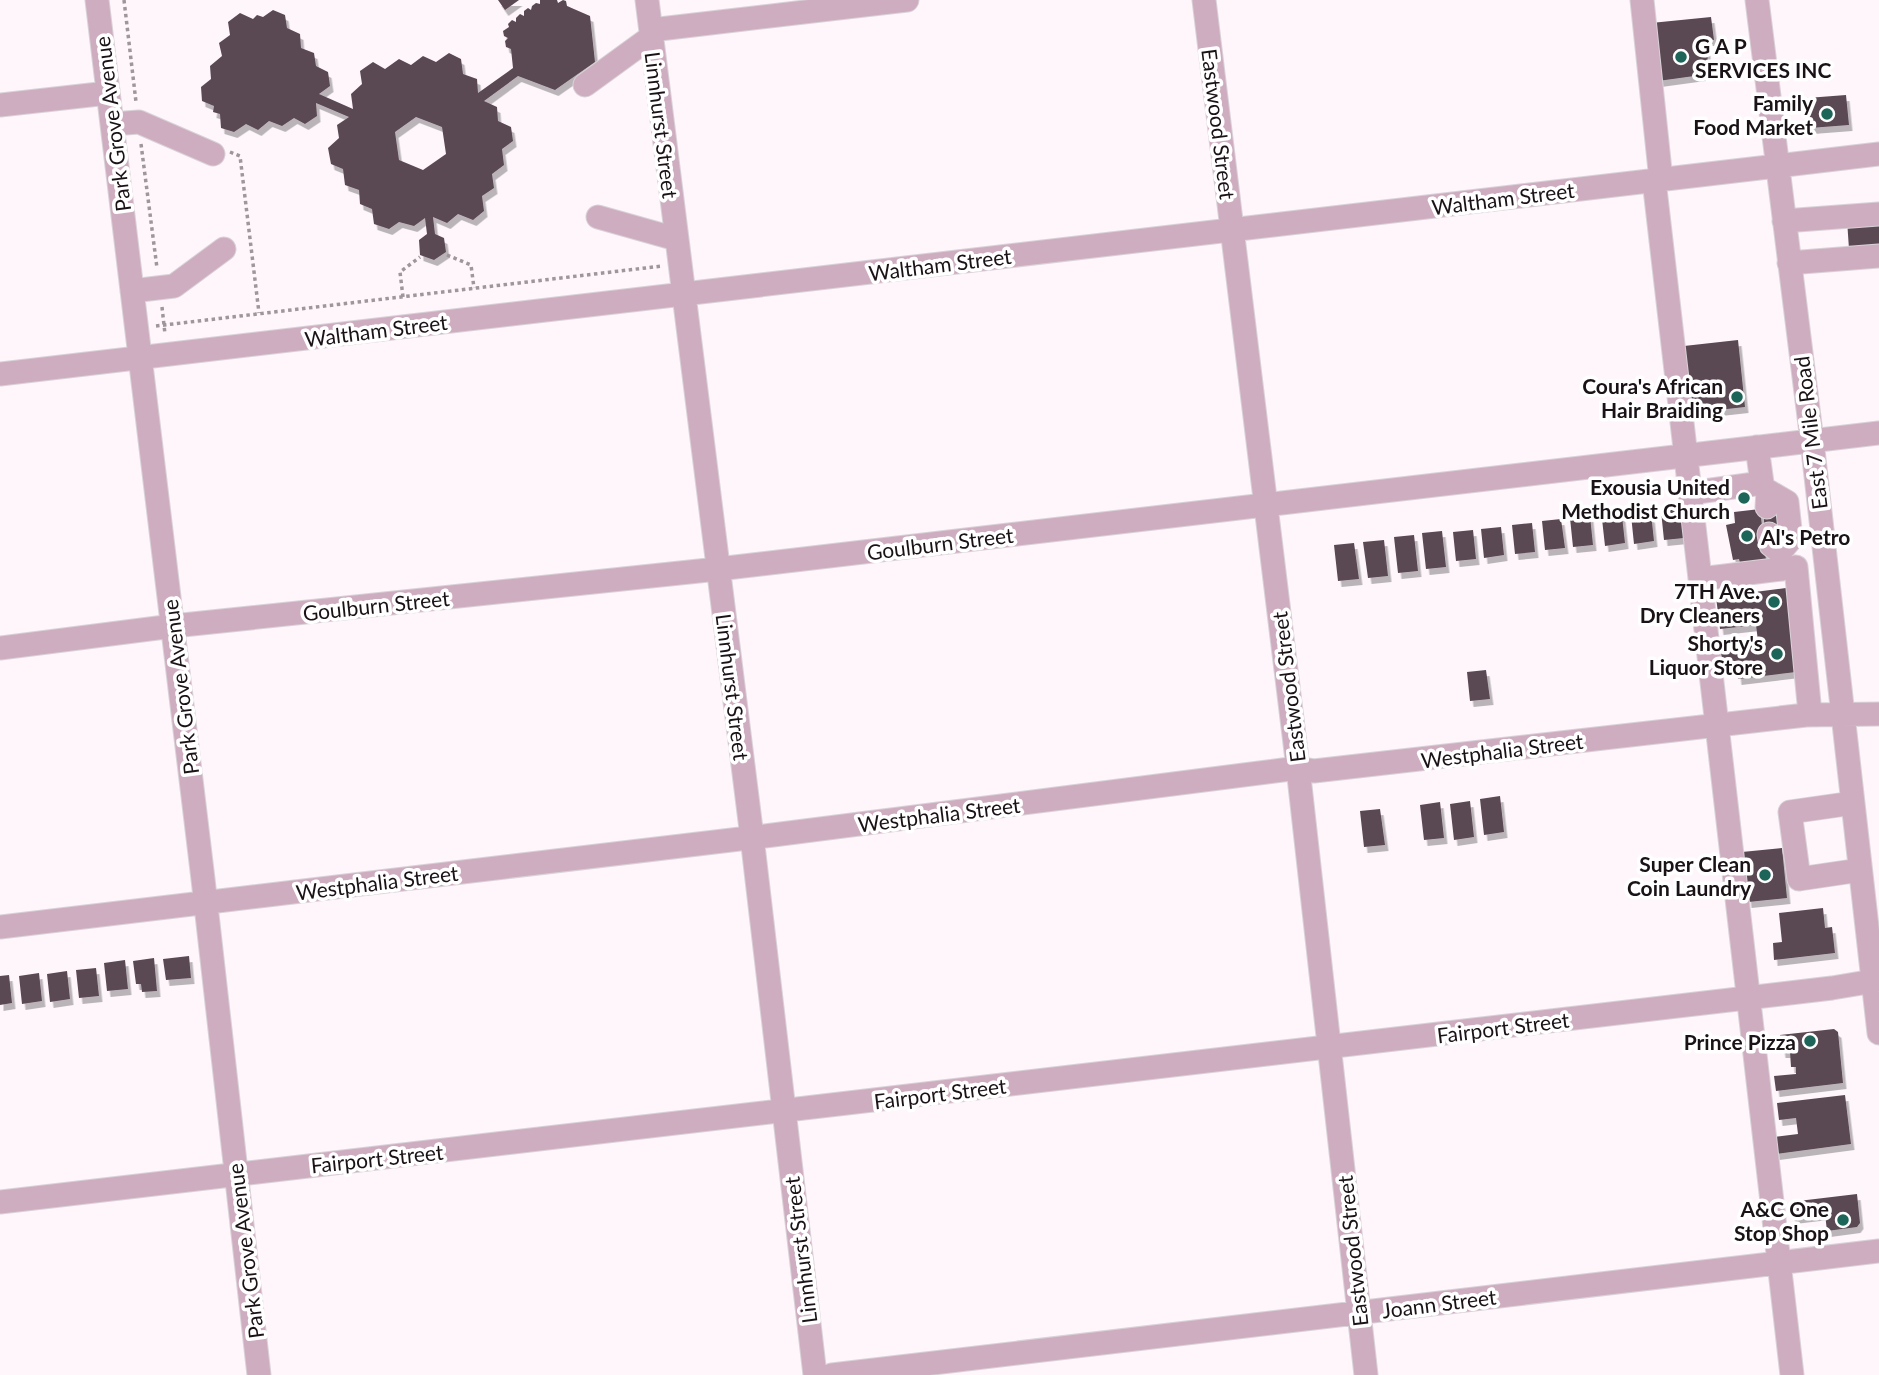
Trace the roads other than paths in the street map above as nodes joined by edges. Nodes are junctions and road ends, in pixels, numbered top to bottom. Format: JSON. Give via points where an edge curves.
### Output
{"nodes":[{"id":1,"x":97,"y":0,"type":"edge"},
{"id":2,"x":647,"y":0,"type":"edge"},
{"id":3,"x":907,"y":0,"type":"edge"},
{"id":4,"x":1203,"y":0,"type":"edge"},
{"id":5,"x":1642,"y":0,"type":"edge"},
{"id":6,"x":1757,"y":0,"type":"edge"},
{"id":7,"x":651,"y":34,"type":"junction"},
{"id":8,"x":585,"y":85,"type":"dead end"},
{"id":9,"x":108,"y":93,"type":"junction"},
{"id":10,"x":0,"y":106,"type":"edge"},
{"id":11,"x":112,"y":124,"type":"junction"},
{"id":12,"x":221,"y":152,"type":"road end"},
{"id":13,"x":1879,"y":154,"type":"edge"},
{"id":14,"x":1777,"y":166,"type":"junction"},
{"id":15,"x":1658,"y":180,"type":"junction"},
{"id":16,"x":1879,"y":214,"type":"edge"},
{"id":17,"x":598,"y":217,"type":"dead end"},
{"id":18,"x":1784,"y":221,"type":"junction"},
{"id":19,"x":1232,"y":230,"type":"junction"},
{"id":20,"x":676,"y":239,"type":"junction"},
{"id":21,"x":223,"y":249,"type":"dead end"},
{"id":22,"x":1879,"y":256,"type":"edge"},
{"id":23,"x":1789,"y":263,"type":"junction"},
{"id":24,"x":132,"y":291,"type":"junction"},
{"id":25,"x":683,"y":294,"type":"junction"},
{"id":26,"x":140,"y":357,"type":"junction"},
{"id":27,"x":0,"y":374,"type":"edge"},
{"id":28,"x":1879,"y":433,"type":"edge"},
{"id":29,"x":1812,"y":441,"type":"junction"},
{"id":30,"x":1757,"y":447,"type":"junction"},
{"id":31,"x":1686,"y":456,"type":"junction"},
{"id":32,"x":1690,"y":493,"type":"junction"},
{"id":33,"x":1771,"y":496,"type":"junction"},
{"id":34,"x":1818,"y":499,"type":"junction"},
{"id":35,"x":1267,"y":503,"type":"junction"},
{"id":36,"x":1782,"y":556,"type":"junction"},
{"id":37,"x":1826,"y":563,"type":"junction"},
{"id":38,"x":718,"y":569,"type":"junction"},
{"id":39,"x":1700,"y":579,"type":"junction"},
{"id":40,"x":173,"y":626,"type":"junction"},
{"id":41,"x":0,"y":648,"type":"edge"},
{"id":42,"x":1811,"y":714,"type":"junction"},
{"id":43,"x":1879,"y":714,"type":"edge"},
{"id":44,"x":1843,"y":716,"type":"junction"},
{"id":45,"x":1717,"y":725,"type":"junction"},
{"id":46,"x":1298,"y":768,"type":"junction"},
{"id":47,"x":1853,"y":803,"type":"junction"},
{"id":48,"x":752,"y":837,"type":"junction"},
{"id":49,"x":1860,"y":870,"type":"junction"},
{"id":50,"x":206,"y":902,"type":"junction"},
{"id":51,"x":0,"y":927,"type":"edge"},
{"id":52,"x":1876,"y":981,"type":"edge"},
{"id":53,"x":1750,"y":998,"type":"junction"},
{"id":54,"x":1879,"y":1033,"type":"edge"},
{"id":55,"x":1329,"y":1047,"type":"junction"},
{"id":56,"x":783,"y":1111,"type":"junction"},
{"id":57,"x":236,"y":1174,"type":"junction"},
{"id":58,"x":0,"y":1202,"type":"edge"},
{"id":59,"x":1879,"y":1251,"type":"edge"},
{"id":60,"x":1779,"y":1263,"type":"junction"},
{"id":61,"x":1358,"y":1312,"type":"junction"},
{"id":62,"x":259,"y":1375,"type":"edge"},
{"id":63,"x":815,"y":1375,"type":"edge"},
{"id":64,"x":832,"y":1375,"type":"edge"},
{"id":65,"x":1366,"y":1375,"type":"edge"},
{"id":66,"x":1792,"y":1375,"type":"edge"}],
"edges":[{"from":1,"to":9,"type":"street","name":"Park Grove Avenue"},
{"from":2,"to":7,"type":"street","name":"Linnhurst Street"},
{"from":3,"to":7,"type":"street"},
{"from":4,"to":19,"type":"street","name":"Eastwood Street"},
{"from":5,"to":15,"type":"street"},
{"from":6,"to":14,"type":"street","name":"East 7 Mile Road"},
{"from":7,"to":8,"type":"street"},
{"from":7,"to":20,"type":"street","name":"Linnhurst Street"},
{"from":9,"to":10,"type":"street"},
{"from":9,"to":11,"type":"street","name":"Park Grove Avenue"},
{"from":11,"to":12,"type":"street","via":[[139,122]]},
{"from":11,"to":24,"type":"street","name":"Park Grove Avenue"},
{"from":13,"to":14,"type":"street","name":"Waltham Street"},
{"from":14,"to":15,"type":"street","name":"Waltham Street"},
{"from":14,"to":18,"type":"street","name":"East 7 Mile Road"},
{"from":15,"to":19,"type":"street","name":"Waltham Street"},
{"from":15,"to":31,"type":"street"},
{"from":16,"to":18,"type":"street"},
{"from":17,"to":20,"type":"street"},
{"from":18,"to":23,"type":"street","name":"East 7 Mile Road"},
{"from":19,"to":25,"type":"street","name":"Waltham Street"},
{"from":19,"to":35,"type":"street","name":"Eastwood Street"},
{"from":20,"to":25,"type":"street","name":"Linnhurst Street"},
{"from":21,"to":24,"type":"street","via":[[174,286]]},
{"from":22,"to":23,"type":"street"},
{"from":23,"to":29,"type":"street","name":"East 7 Mile Road"},
{"from":24,"to":26,"type":"street","name":"Park Grove Avenue"},
{"from":25,"to":26,"type":"street","name":"Waltham Street"},
{"from":25,"to":38,"type":"street","name":"Linnhurst Street"},
{"from":26,"to":27,"type":"street","name":"Waltham Street"},
{"from":26,"to":40,"type":"street","name":"Park Grove Avenue"},
{"from":28,"to":29,"type":"street","name":"Goulburn Street"},
{"from":29,"to":30,"type":"street","name":"Goulburn Street"},
{"from":29,"to":34,"type":"street","name":"East 7 Mile Road"},
{"from":30,"to":31,"type":"street","name":"Goulburn Street"},
{"from":30,"to":33,"type":"street"},
{"from":31,"to":32,"type":"street"},
{"from":31,"to":35,"type":"street","name":"Goulburn Street"},
{"from":32,"to":33,"type":"street"},
{"from":32,"to":39,"type":"street"},
{"from":33,"to":34,"type":"street"},
{"from":33,"to":36,"type":"street","via":[[1791,539]]},
{"from":34,"to":37,"type":"street","name":"East 7 Mile Road"},
{"from":35,"to":38,"type":"street","name":"Goulburn Street"},
{"from":35,"to":46,"type":"street","name":"Eastwood Street"},
{"from":36,"to":37,"type":"street"},
{"from":36,"to":39,"type":"street"},
{"from":36,"to":42,"type":"street"},
{"from":37,"to":44,"type":"street","name":"East 7 Mile Road"},
{"from":38,"to":40,"type":"street","name":"Goulburn Street"},
{"from":38,"to":48,"type":"street","name":"Linnhurst Street"},
{"from":39,"to":45,"type":"street"},
{"from":40,"to":41,"type":"street","name":"Goulburn Street"},
{"from":40,"to":50,"type":"street","name":"Park Grove Avenue"},
{"from":42,"to":44,"type":"street","name":"Westphalia Street"},
{"from":42,"to":45,"type":"street","name":"Westphalia Street"},
{"from":43,"to":44,"type":"street","name":"Westphalia Street"},
{"from":44,"to":47,"type":"street","name":"East 7 Mile Road"},
{"from":45,"to":46,"type":"street","name":"Westphalia Street","via":[[1314,771]]},
{"from":45,"to":53,"type":"street"},
{"from":46,"to":48,"type":"street","name":"Westphalia Street"},
{"from":46,"to":55,"type":"street","name":"Eastwood Street"},
{"from":47,"to":49,"type":"street","name":"East 7 Mile Road"},
{"from":47,"to":49,"type":"street","via":[[1790,812],[1799,879]]},
{"from":48,"to":50,"type":"street","name":"Westphalia Street"},
{"from":48,"to":56,"type":"street","name":"Linnhurst Street"},
{"from":49,"to":52,"type":"street","name":"East 7 Mile Road"},
{"from":50,"to":51,"type":"street","name":"Westphalia Street"},
{"from":50,"to":57,"type":"street","name":"Park Grove Avenue"},
{"from":52,"to":53,"type":"street","name":"Fairport Street"},
{"from":52,"to":54,"type":"street","name":"East 7 Mile Road"},
{"from":53,"to":55,"type":"street","name":"Fairport Street"},
{"from":53,"to":60,"type":"street"},
{"from":55,"to":56,"type":"street","name":"Fairport Street"},
{"from":55,"to":61,"type":"street","name":"Eastwood Street"},
{"from":56,"to":57,"type":"street","name":"Fairport Street"},
{"from":56,"to":63,"type":"street","name":"Linnhurst Street"},
{"from":57,"to":58,"type":"street","name":"Fairport Street"},
{"from":57,"to":62,"type":"street","name":"Park Grove Avenue"},
{"from":59,"to":60,"type":"street","name":"Joann Street"},
{"from":60,"to":61,"type":"street","name":"Joann Street"},
{"from":60,"to":66,"type":"street"},
{"from":61,"to":64,"type":"street","name":"Joann Street"},
{"from":61,"to":65,"type":"street","name":"Eastwood Street"}]}
